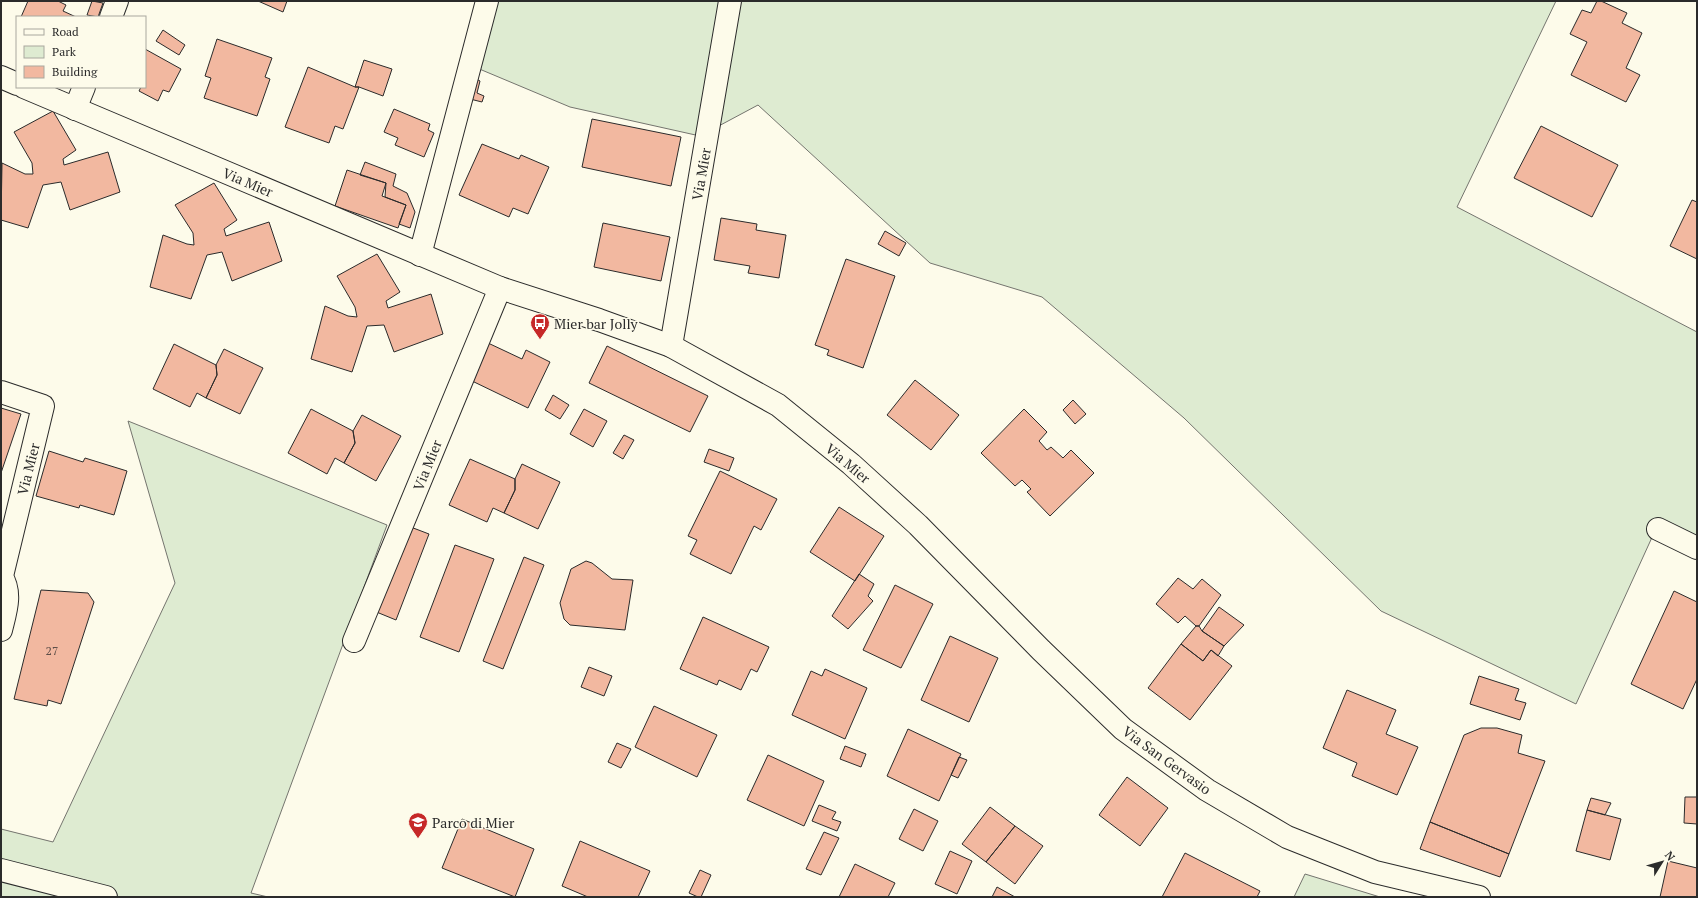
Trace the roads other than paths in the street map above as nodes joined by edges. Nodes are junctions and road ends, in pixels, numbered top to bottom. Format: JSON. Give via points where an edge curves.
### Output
{"nodes":[{"id":1,"x":117,"y":1,"type":"edge"},
{"id":2,"x":487,"y":1,"type":"edge"},
{"id":3,"x":730,"y":1,"type":"edge"},
{"id":4,"x":111,"y":16,"type":"edge"},
{"id":5,"x":1,"y":77,"type":"edge"},
{"id":6,"x":16,"y":84,"type":"edge"},
{"id":7,"x":26,"y":88,"type":"edge"},
{"id":8,"x":84,"y":88,"type":"edge"},
{"id":9,"x":75,"y":109,"type":"junction"},
{"id":10,"x":420,"y":255,"type":"junction"},
{"id":11,"x":500,"y":288,"type":"junction"},
{"id":12,"x":671,"y":346,"type":"junction"},
{"id":13,"x":1,"y":392,"type":"edge"},
{"id":14,"x":918,"y":525,"type":"joint"},
{"id":15,"x":1658,"y":529,"type":"dead end"},
{"id":16,"x":1697,"y":548,"type":"edge"},
{"id":17,"x":1,"y":575,"type":"edge"},
{"id":18,"x":1,"y":630,"type":"edge"},
{"id":19,"x":354,"y":641,"type":"dead end"},
{"id":20,"x":1,"y":870,"type":"edge"},
{"id":21,"x":106,"y":897,"type":"edge"},
{"id":22,"x":1479,"y":897,"type":"edge"}],
"edges":[{"from":1,"to":4,"type":"street"},
{"from":2,"to":10,"type":"street"},
{"from":3,"to":12,"type":"street","name":"Via Mier"},
{"from":5,"to":6,"type":"street"},
{"from":7,"to":9,"type":"street","name":"Via Mier"},
{"from":8,"to":9,"type":"street"},
{"from":9,"to":10,"type":"street","name":"Via Mier"},
{"from":10,"to":11,"type":"street","name":"Via Mier"},
{"from":11,"to":12,"type":"street","name":"Via Mier"},
{"from":11,"to":19,"type":"street","name":"Via Mier"},
{"from":12,"to":14,"type":"street","name":"Via Mier","via":[[778,405],[851,464]]},
{"from":13,"to":17,"type":"street","name":"Via Mier","via":[[43,406]]},
{"from":14,"to":22,"type":"street","name":"Via San Gervasio","via":[[1123,729],[1207,790],[1287,837],[1375,872]]},
{"from":15,"to":16,"type":"street"},
{"from":17,"to":18,"type":"street","via":[[8,590]]},
{"from":20,"to":21,"type":"street"}]}
